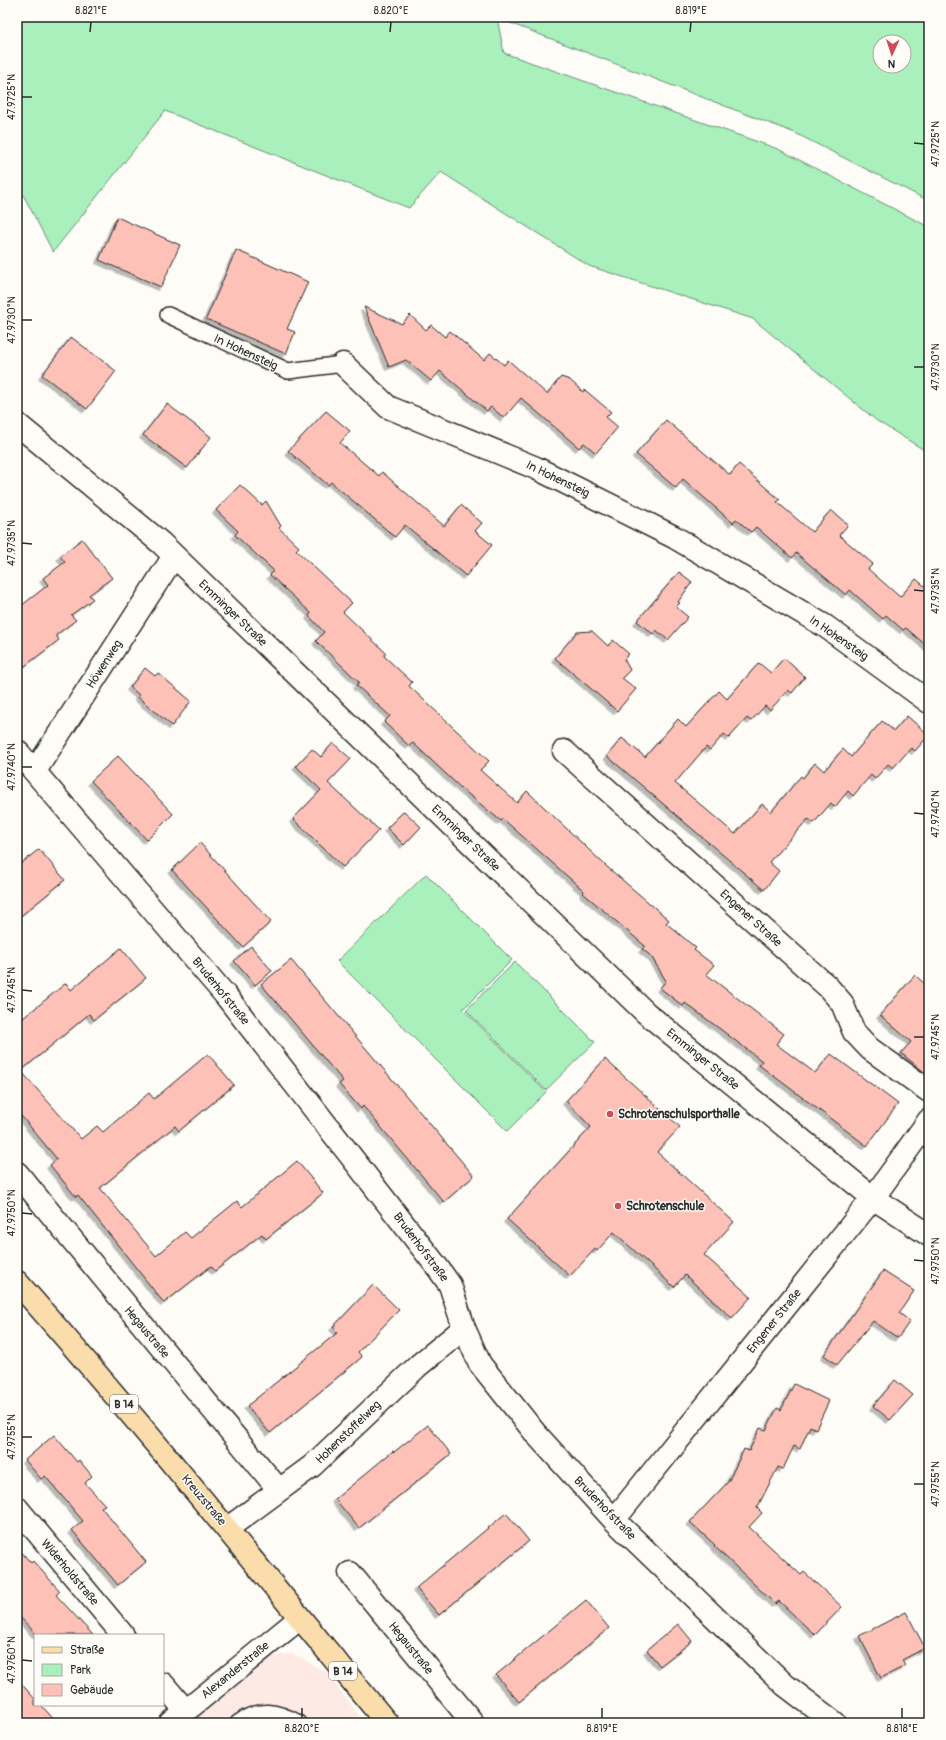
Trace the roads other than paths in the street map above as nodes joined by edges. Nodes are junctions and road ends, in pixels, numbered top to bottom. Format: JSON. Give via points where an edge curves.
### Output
{"nodes":[{"id":1,"x":168,"y":315,"type":"dead end"},
{"id":2,"x":343,"y":364,"type":"joint"},
{"id":3,"x":17,"y":424,"type":"edge"},
{"id":4,"x":174,"y":556,"type":"junction"},
{"id":5,"x":929,"y":702,"type":"edge"},
{"id":6,"x":17,"y":751,"type":"edge"},
{"id":7,"x":564,"y":751,"type":"dead end"},
{"id":8,"x":35,"y":771,"type":"junction"},
{"id":9,"x":929,"y":1091,"type":"edge"},
{"id":10,"x":929,"y":1120,"type":"edge"},
{"id":11,"x":17,"y":1173,"type":"edge"},
{"id":12,"x":873,"y":1198,"type":"junction"},
{"id":13,"x":929,"y":1235,"type":"edge"},
{"id":14,"x":17,"y":1282,"type":"edge"},
{"id":15,"x":464,"y":1328,"type":"junction"},
{"id":16,"x":279,"y":1490,"type":"junction"},
{"id":17,"x":17,"y":1508,"type":"edge"},
{"id":18,"x":614,"y":1520,"type":"junction"},
{"id":19,"x":228,"y":1528,"type":"junction"},
{"id":20,"x":350,"y":1573,"type":"dead end"},
{"id":21,"x":300,"y":1618,"type":"junction"},
{"id":22,"x":122,"y":1634,"type":"edge"},
{"id":23,"x":164,"y":1686,"type":"edge"},
{"id":24,"x":178,"y":1716,"type":"edge"},
{"id":25,"x":238,"y":1723,"type":"edge"},
{"id":26,"x":299,"y":1723,"type":"edge"},
{"id":27,"x":387,"y":1723,"type":"edge"},
{"id":28,"x":473,"y":1723,"type":"edge"},
{"id":29,"x":835,"y":1723,"type":"edge"}],
"edges":[{"from":1,"to":2,"type":"lane","name":"In Hohensteig","via":[[288,371]]},
{"from":2,"to":5,"type":"street","name":"In Hohensteig","via":[[388,407],[536,468],[674,537],[825,626]]},
{"from":3,"to":4,"type":"street","name":"Emminger Straße","via":[[162,543]]},
{"from":4,"to":8,"type":"street","name":"Höwenweg"},
{"from":4,"to":12,"type":"street","name":"Emminger Straße","via":[[646,1013]]},
{"from":6,"to":8,"type":"street","name":"Bruderhofstraße"},
{"from":7,"to":9,"type":"street","name":"Engener Straße","via":[[827,986],[842,1003],[854,1032],[870,1049]]},
{"from":8,"to":15,"type":"street","name":"Bruderhofstraße","via":[[226,996],[438,1268],[450,1285]]},
{"from":10,"to":12,"type":"street","name":"Engener Straße"},
{"from":11,"to":16,"type":"street","name":"Hegaustraße"},
{"from":12,"to":13,"type":"street","name":"Emminger Straße"},
{"from":12,"to":18,"type":"street","name":"Engener Straße"},
{"from":14,"to":19,"type":"main road","name":"Kreuzstraße","number":"B 14"},
{"from":15,"to":16,"type":"street","name":"Hohenstoffelweg","via":[[419,1365],[312,1466]]},
{"from":15,"to":18,"type":"street","name":"Bruderhofstraße","via":[[480,1364],[536,1434]]},
{"from":16,"to":19,"type":"street","name":"Hohenstoffelweg"},
{"from":17,"to":22,"type":"street","name":"Widerholdstraße"},
{"from":18,"to":29,"type":"street","name":"Bruderhofstraße","via":[[785,1685]]},
{"from":19,"to":21,"type":"main road","name":"Kreuzstraße","number":"B 14"},
{"from":20,"to":28,"type":"street","name":"Hegaustraße"},
{"from":21,"to":24,"type":"street","name":"Alexanderstraße"},
{"from":21,"to":27,"type":"main road","name":"Kreuzstraße","number":"B 14"},
{"from":23,"to":24,"type":"street"},
{"from":25,"to":26,"type":"lane","via":[[262,1712],[282,1714]]}]}
